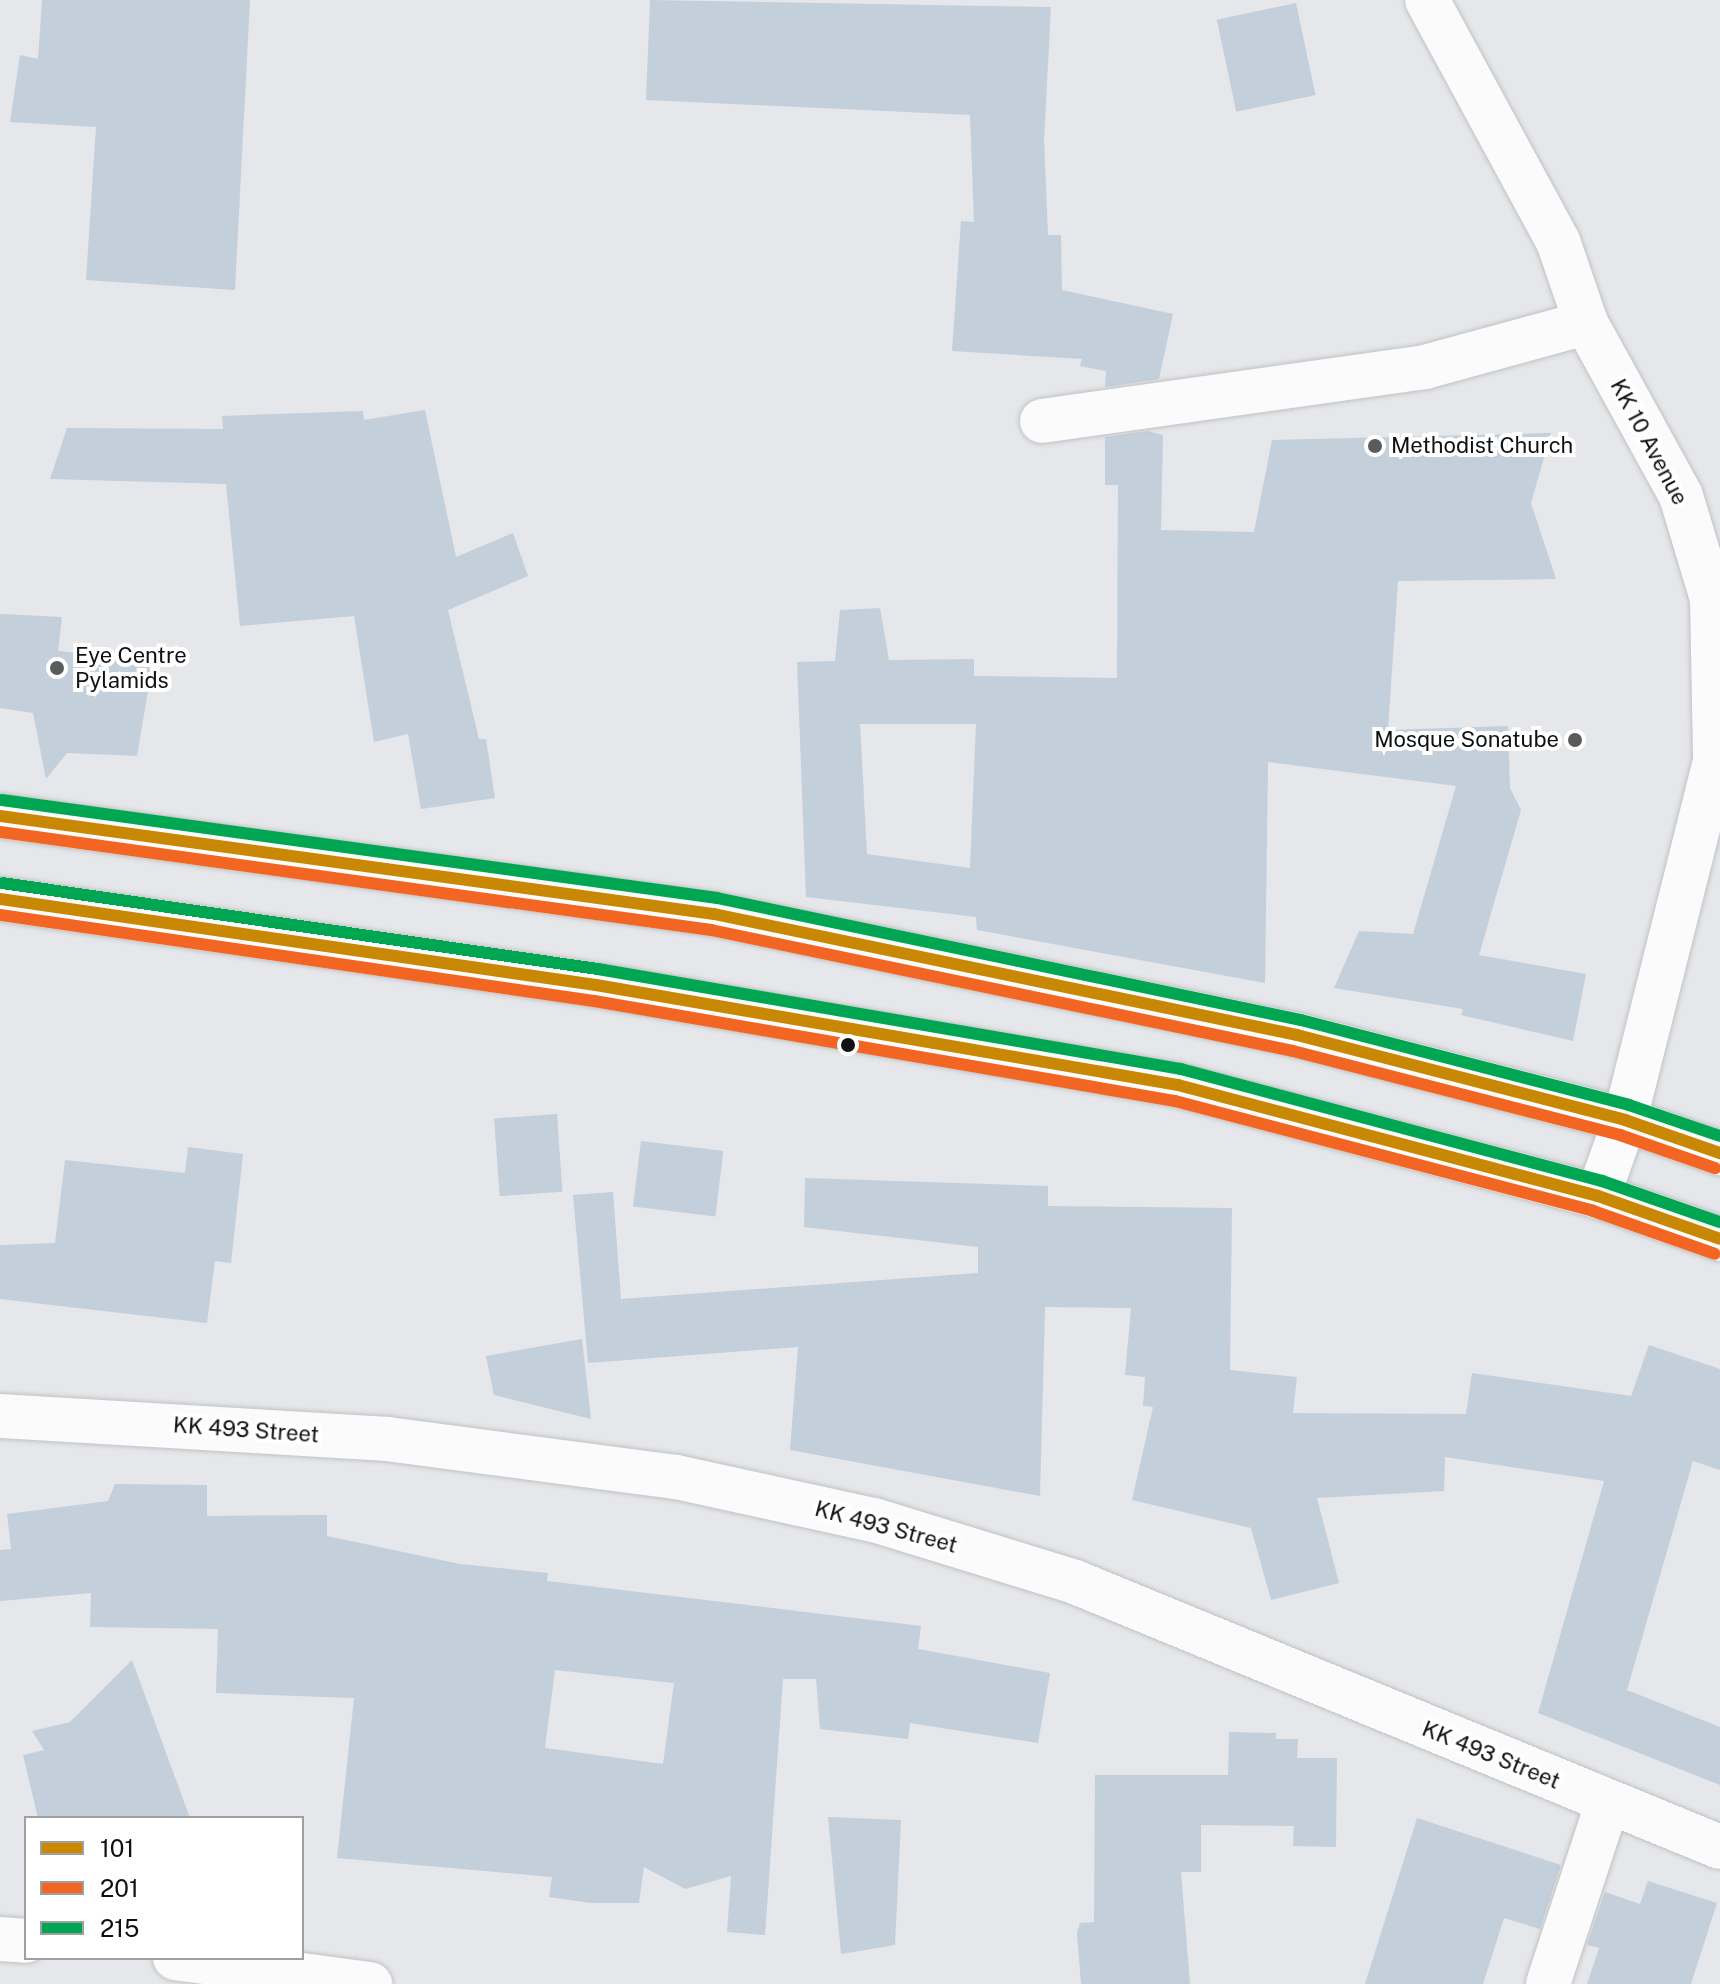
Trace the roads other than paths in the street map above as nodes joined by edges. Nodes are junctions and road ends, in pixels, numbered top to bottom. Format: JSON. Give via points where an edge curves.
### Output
{"nodes":[{"id":1,"x":1427,"y":0,"type":"edge"},
{"id":2,"x":1586,"y":323,"type":"junction"},
{"id":3,"x":1042,"y":421,"type":"dead end"},
{"id":4,"x":1681,"y":496,"type":"junction"},
{"id":5,"x":1720,"y":514,"type":"edge"},
{"id":6,"x":0,"y":816,"type":"edge"},
{"id":7,"x":0,"y":899,"type":"edge"},
{"id":8,"x":1625,"y":1120,"type":"junction"},
{"id":9,"x":1720,"y":1153,"type":"edge"},
{"id":10,"x":1598,"y":1196,"type":"junction"},
{"id":11,"x":1720,"y":1239,"type":"edge"},
{"id":12,"x":0,"y":1416,"type":"edge"},
{"id":13,"x":1608,"y":1802,"type":"junction"},
{"id":14,"x":1720,"y":1847,"type":"edge"},
{"id":15,"x":0,"y":1939,"type":"edge"},
{"id":16,"x":24,"y":1941,"type":"edge"},
{"id":17,"x":190,"y":1960,"type":"edge"},
{"id":18,"x":370,"y":1984,"type":"edge"},
{"id":19,"x":1548,"y":1984,"type":"edge"}],
"edges":[{"from":1,"to":2,"type":"main road","name":"KK 10 Avenue","via":[[1558,241]]},
{"from":2,"to":3,"type":"main road","via":[[1425,367]]},
{"from":2,"to":4,"type":"main road","name":"KK 10 Avenue"},
{"from":4,"to":5,"type":"main road"},
{"from":4,"to":8,"type":"main road","name":"KK 10 Avenue","via":[[1712,599],[1715,761]]},
{"from":6,"to":8,"type":"main road","via":[[714,914],[1297,1035]]},
{"from":7,"to":10,"type":"main road","via":[[596,985],[1178,1085]]},
{"from":8,"to":9,"type":"main road"},
{"from":8,"to":10,"type":"main road","name":"KK 10 Avenue"},
{"from":10,"to":11,"type":"main road"},
{"from":12,"to":13,"type":"main road","name":"KK 493 Street","via":[[387,1439],[676,1477],[874,1520],[1075,1582]]},
{"from":13,"to":14,"type":"main road","name":"KK 493 Street"},
{"from":13,"to":19,"type":"main road"},
{"from":15,"to":16,"type":"main road"},
{"from":17,"to":18,"type":"main road"}]}
